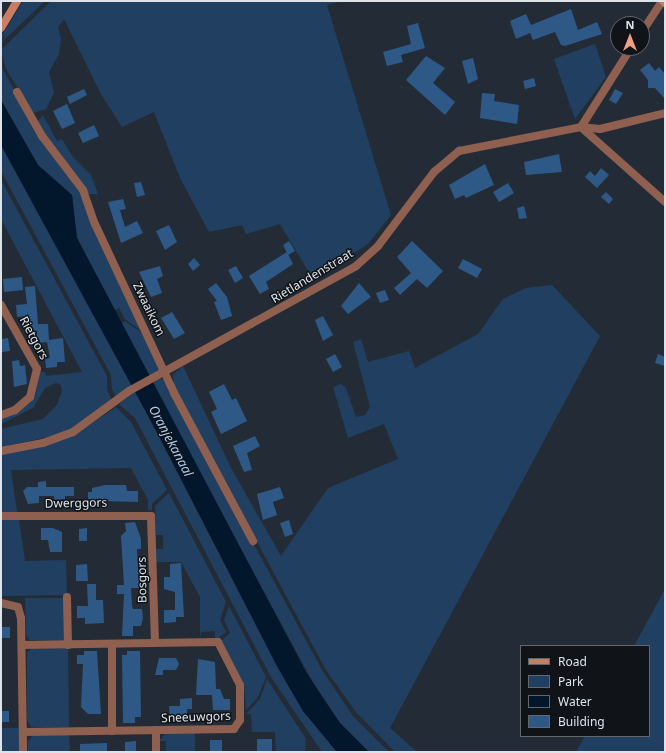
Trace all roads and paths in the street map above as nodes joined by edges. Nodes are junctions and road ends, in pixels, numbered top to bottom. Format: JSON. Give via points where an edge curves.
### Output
{"nodes":[{"id":1,"x":17,"y":1,"type":"edge"},
{"id":2,"x":664,"y":2,"type":"edge"},
{"id":3,"x":650,"y":21,"type":"edge"},
{"id":4,"x":1,"y":28,"type":"edge"},
{"id":5,"x":626,"y":56,"type":"edge"},
{"id":6,"x":17,"y":92,"type":"dead end"},
{"id":7,"x":665,"y":113,"type":"edge"},
{"id":8,"x":581,"y":127,"type":"junction"},
{"id":9,"x":665,"y":202,"type":"edge"},
{"id":10,"x":1,"y":305,"type":"edge"},
{"id":11,"x":166,"y":372,"type":"junction"},
{"id":12,"x":1,"y":415,"type":"edge"},
{"id":13,"x":1,"y":451,"type":"edge"},
{"id":14,"x":1,"y":516,"type":"edge"},
{"id":15,"x":151,"y":516,"type":"joint"},
{"id":16,"x":253,"y":542,"type":"dead end"},
{"id":17,"x":67,"y":597,"type":"dead end"},
{"id":18,"x":1,"y":603,"type":"edge"},
{"id":19,"x":154,"y":643,"type":"junction"},
{"id":20,"x":112,"y":644,"type":"junction"},
{"id":21,"x":22,"y":645,"type":"junction"},
{"id":22,"x":68,"y":645,"type":"junction"},
{"id":23,"x":156,"y":730,"type":"junction"},
{"id":24,"x":112,"y":731,"type":"junction"},
{"id":25,"x":23,"y":732,"type":"junction"},
{"id":26,"x":23,"y":752,"type":"edge"},
{"id":27,"x":156,"y":752,"type":"edge"}],
"edges":[{"from":1,"to":4,"type":"street"},
{"from":2,"to":3,"type":"street"},
{"from":5,"to":8,"type":"street"},
{"from":6,"to":11,"type":"street","name":"Zwaaikom","via":[[42,136],[82,190],[109,256]]},
{"from":7,"to":8,"type":"street","name":"Rietlandenstraat","via":[[600,129]]},
{"from":8,"to":9,"type":"street"},
{"from":8,"to":11,"type":"street","name":"Rietlandenstraat","via":[[474,146],[449,157],[434,172],[378,246],[356,266]]},
{"from":10,"to":12,"type":"street","name":"Rietgors","via":[[37,369],[36,384],[30,397],[15,410]]},
{"from":11,"to":13,"type":"street","name":"Rietlandenstraat","via":[[129,391],[73,432],[43,443]]},
{"from":11,"to":16,"type":"street","name":"Zwaaikom","via":[[174,394]]},
{"from":14,"to":15,"type":"street","name":"Dwerggors"},
{"from":15,"to":19,"type":"street","name":"Bosgors"},
{"from":17,"to":22,"type":"street"},
{"from":18,"to":21,"type":"street","via":[[18,607]]},
{"from":19,"to":20,"type":"street"},
{"from":19,"to":23,"type":"street","name":"Sneeuwgors","via":[[218,642],[240,685],[239,726],[234,729]]},
{"from":20,"to":22,"type":"street"},
{"from":20,"to":24,"type":"street"},
{"from":21,"to":22,"type":"street"},
{"from":21,"to":25,"type":"street"},
{"from":23,"to":24,"type":"street","name":"Sneeuwgors"},
{"from":23,"to":27,"type":"street"},
{"from":24,"to":25,"type":"street","name":"Sneeuwgors"},
{"from":25,"to":26,"type":"street"}]}
